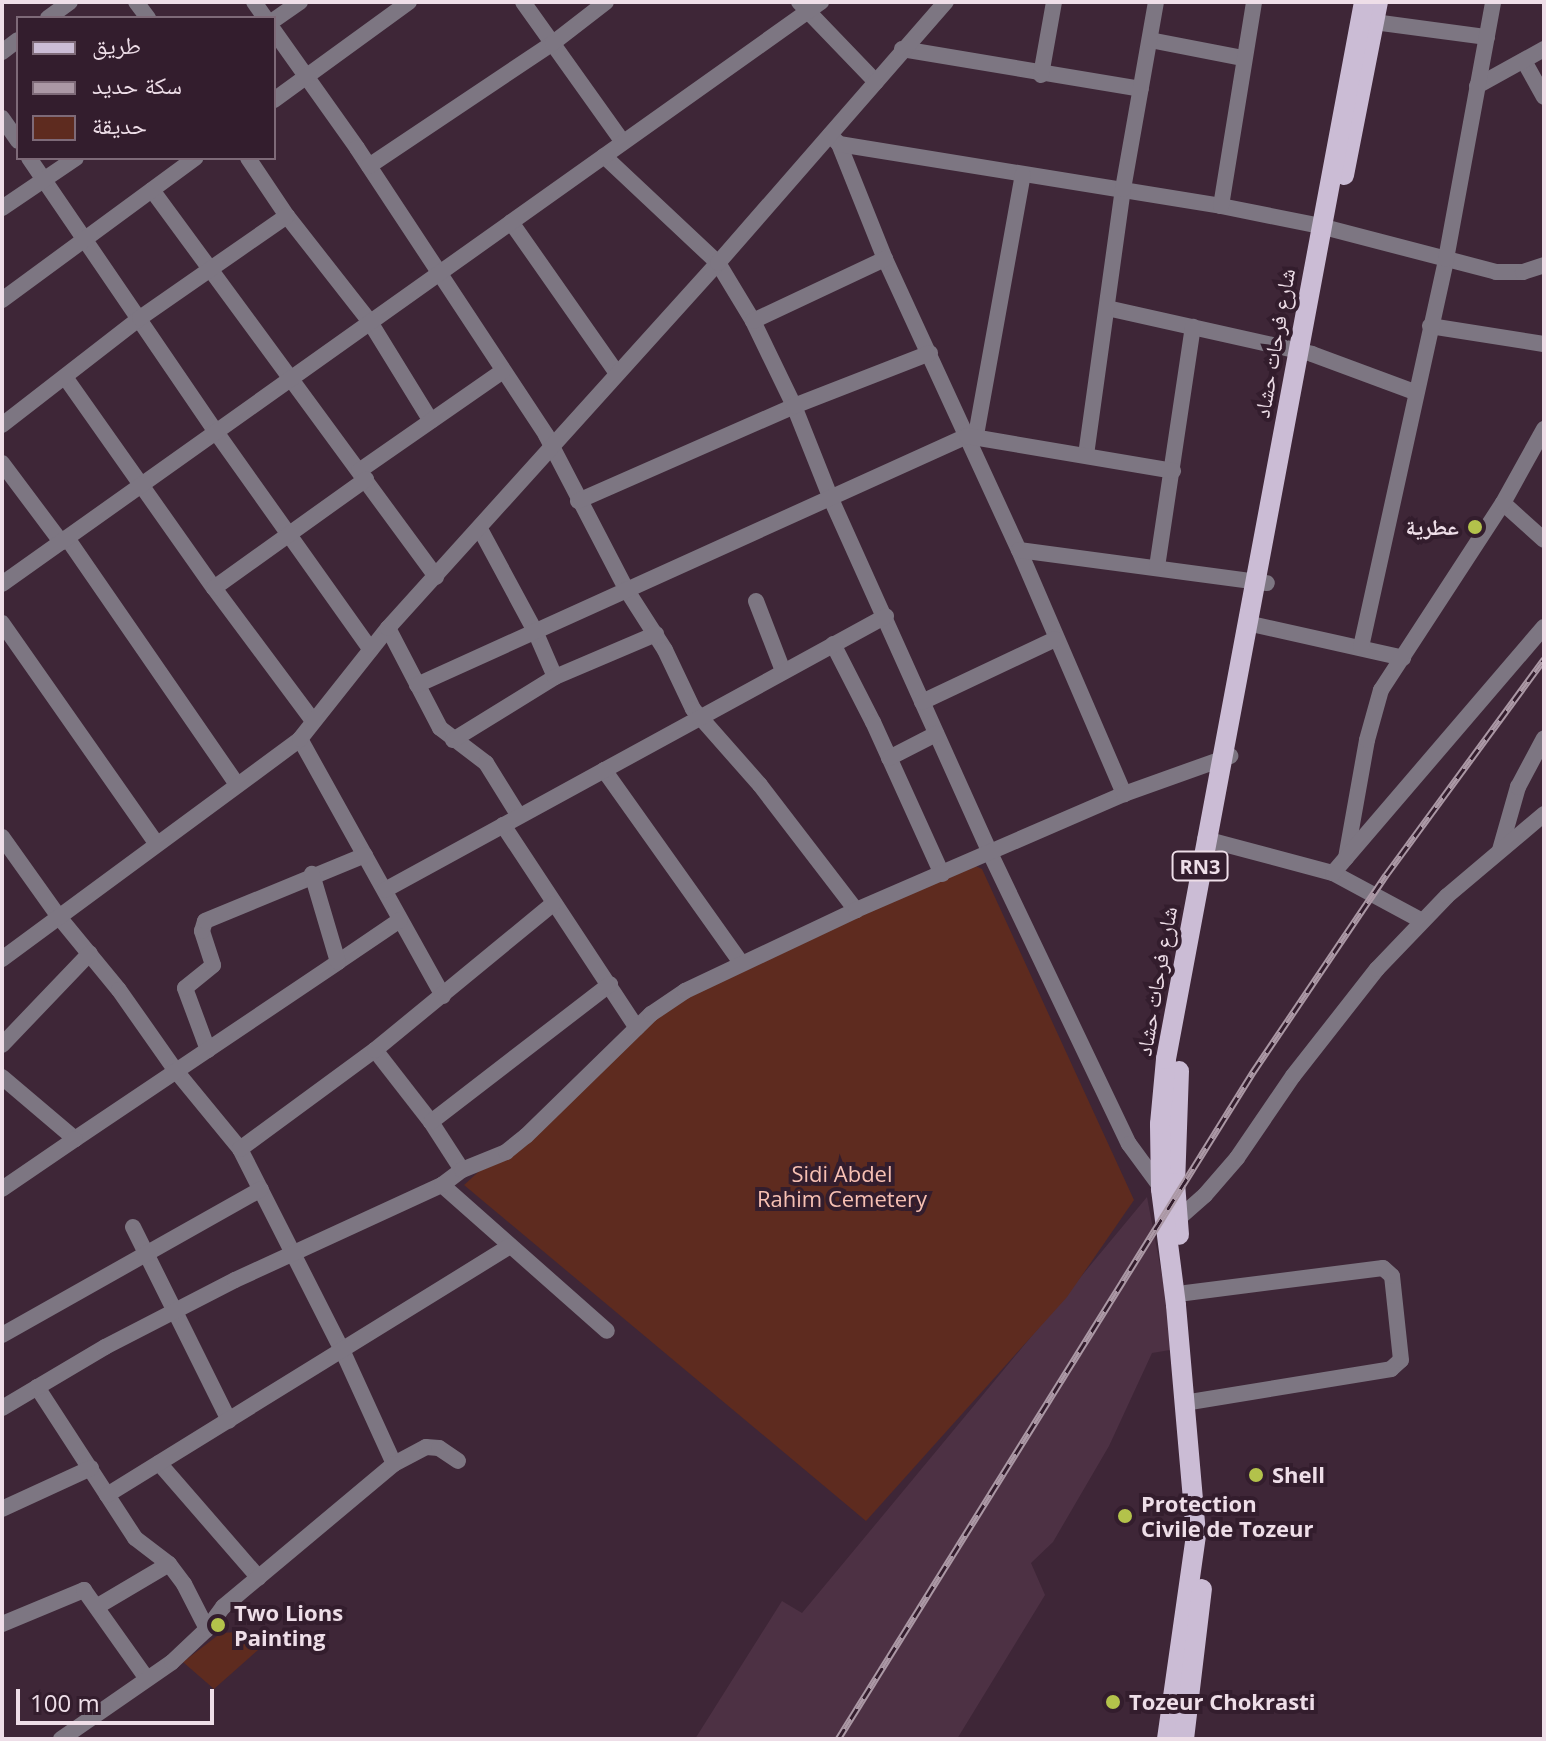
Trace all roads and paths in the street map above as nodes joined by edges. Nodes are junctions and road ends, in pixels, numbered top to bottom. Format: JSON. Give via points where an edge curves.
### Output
{"nodes":[{"id":1,"x":70,"y":2,"type":"edge"},
{"id":2,"x":300,"y":2,"type":"edge"},
{"id":3,"x":409,"y":2,"type":"edge"},
{"id":4,"x":523,"y":2,"type":"edge"},
{"id":5,"x":606,"y":2,"type":"edge"},
{"id":6,"x":946,"y":2,"type":"edge"},
{"id":7,"x":1054,"y":2,"type":"edge"},
{"id":8,"x":1156,"y":2,"type":"edge"},
{"id":9,"x":1254,"y":2,"type":"edge"},
{"id":10,"x":1364,"y":2,"type":"edge"},
{"id":11,"x":1493,"y":2,"type":"edge"},
{"id":12,"x":809,"y":5,"type":"edge"},
{"id":13,"x":1376,"y":12,"type":"edge"},
{"id":14,"x":51,"y":16,"type":"edge"},
{"id":15,"x":276,"y":19,"type":"edge"},
{"id":16,"x":276,"y":34,"type":"edge"},
{"id":17,"x":1487,"y":37,"type":"junction"},
{"id":18,"x":1150,"y":40,"type":"junction"},
{"id":19,"x":553,"y":43,"type":"junction"},
{"id":20,"x":902,"y":49,"type":"junction"},
{"id":21,"x":1544,"y":49,"type":"edge"},
{"id":22,"x":1243,"y":58,"type":"junction"},
{"id":23,"x":1524,"y":61,"type":"junction"},
{"id":24,"x":1041,"y":75,"type":"junction"},
{"id":25,"x":1357,"y":75,"type":"junction"},
{"id":26,"x":306,"y":76,"type":"junction"},
{"id":27,"x":876,"y":82,"type":"junction"},
{"id":28,"x":1477,"y":86,"type":"junction"},
{"id":29,"x":1141,"y":89,"type":"junction"},
{"id":30,"x":1544,"y":97,"type":"edge"},
{"id":31,"x":276,"y":98,"type":"edge"},
{"id":32,"x":2,"y":118,"type":"edge"},
{"id":33,"x":16,"y":138,"type":"edge"},
{"id":34,"x":835,"y":140,"type":"junction"},
{"id":35,"x":623,"y":142,"type":"junction"},
{"id":36,"x":604,"y":156,"type":"junction"},
{"id":37,"x":30,"y":160,"type":"edge"},
{"id":38,"x":73,"y":160,"type":"edge"},
{"id":39,"x":192,"y":160,"type":"edge"},
{"id":40,"x":249,"y":160,"type":"edge"},
{"id":41,"x":369,"y":166,"type":"junction"},
{"id":42,"x":1023,"y":175,"type":"junction"},
{"id":43,"x":44,"y":179,"type":"junction"},
{"id":44,"x":1123,"y":189,"type":"junction"},
{"id":45,"x":152,"y":190,"type":"junction"},
{"id":46,"x":1221,"y":206,"type":"junction"},
{"id":47,"x":2,"y":208,"type":"edge"},
{"id":48,"x":287,"y":216,"type":"junction"},
{"id":49,"x":511,"y":222,"type":"junction"},
{"id":50,"x":1326,"y":228,"type":"junction"},
{"id":51,"x":85,"y":239,"type":"junction"},
{"id":52,"x":885,"y":259,"type":"junction"},
{"id":53,"x":1446,"y":259,"type":"junction"},
{"id":54,"x":718,"y":263,"type":"junction"},
{"id":55,"x":1544,"y":265,"type":"edge"},
{"id":56,"x":211,"y":270,"type":"junction"},
{"id":57,"x":440,"y":273,"type":"junction"},
{"id":58,"x":2,"y":300,"type":"edge"},
{"id":59,"x":1107,"y":308,"type":"junction"},
{"id":60,"x":140,"y":318,"type":"junction"},
{"id":61,"x":753,"y":321,"type":"junction"},
{"id":62,"x":370,"y":322,"type":"junction"},
{"id":63,"x":1430,"y":326,"type":"junction"},
{"id":64,"x":1193,"y":327,"type":"junction"},
{"id":65,"x":1544,"y":344,"type":"edge"},
{"id":66,"x":1305,"y":352,"type":"junction"},
{"id":67,"x":930,"y":353,"type":"junction"},
{"id":68,"x":503,"y":371,"type":"junction"},
{"id":69,"x":616,"y":372,"type":"junction"},
{"id":70,"x":65,"y":377,"type":"junction"},
{"id":71,"x":292,"y":377,"type":"junction"},
{"id":72,"x":1415,"y":392,"type":"junction"},
{"id":73,"x":794,"y":406,"type":"junction"},
{"id":74,"x":431,"y":421,"type":"junction"},
{"id":75,"x":2,"y":425,"type":"edge"},
{"id":76,"x":216,"y":432,"type":"junction"},
{"id":77,"x":971,"y":435,"type":"junction"},
{"id":78,"x":1542,"y":438,"type":"edge"},
{"id":79,"x":552,"y":446,"type":"junction"},
{"id":80,"x":1086,"y":455,"type":"junction"},
{"id":81,"x":2,"y":463,"type":"edge"},
{"id":82,"x":1173,"y":471,"type":"junction"},
{"id":83,"x":362,"y":475,"type":"junction"},
{"id":84,"x":142,"y":484,"type":"junction"},
{"id":85,"x":831,"y":499,"type":"junction"},
{"id":86,"x":578,"y":501,"type":"junction"},
{"id":87,"x":1503,"y":503,"type":"junction"},
{"id":88,"x":480,"y":529,"type":"junction"},
{"id":89,"x":288,"y":535,"type":"junction"},
{"id":90,"x":64,"y":540,"type":"junction"},
{"id":91,"x":1544,"y":540,"type":"edge"},
{"id":92,"x":1019,"y":550,"type":"junction"},
{"id":93,"x":1157,"y":567,"type":"junction"},
{"id":94,"x":436,"y":577,"type":"junction"},
{"id":95,"x":1260,"y":581,"type":"junction"},
{"id":96,"x":2,"y":584,"type":"edge"},
{"id":97,"x":214,"y":588,"type":"junction"},
{"id":98,"x":626,"y":589,"type":"junction"},
{"id":99,"x":756,"y":601,"type":"dead end"},
{"id":100,"x":886,"y":616,"type":"junction"},
{"id":101,"x":2,"y":623,"type":"edge"},
{"id":102,"x":1254,"y":623,"type":"junction"},
{"id":103,"x":1544,"y":627,"type":"edge"},
{"id":104,"x":388,"y":628,"type":"junction"},
{"id":105,"x":535,"y":631,"type":"junction"},
{"id":106,"x":656,"y":634,"type":"junction"},
{"id":107,"x":1055,"y":639,"type":"junction"},
{"id":108,"x":833,"y":644,"type":"junction"},
{"id":109,"x":1361,"y":647,"type":"junction"},
{"id":110,"x":371,"y":650,"type":"junction"},
{"id":111,"x":1403,"y":658,"type":"junction"},
{"id":112,"x":783,"y":671,"type":"junction"},
{"id":113,"x":555,"y":677,"type":"junction"},
{"id":114,"x":417,"y":685,"type":"junction"},
{"id":115,"x":922,"y":702,"type":"junction"},
{"id":116,"x":701,"y":717,"type":"junction"},
{"id":117,"x":313,"y":721,"type":"junction"},
{"id":118,"x":936,"y":734,"type":"junction"},
{"id":119,"x":1544,"y":738,"type":"edge"},
{"id":120,"x":300,"y":739,"type":"junction"},
{"id":121,"x":453,"y":740,"type":"junction"},
{"id":122,"x":1226,"y":756,"type":"junction"},
{"id":123,"x":889,"y":758,"type":"junction"},
{"id":124,"x":604,"y":770,"type":"junction"},
{"id":125,"x":237,"y":784,"type":"junction"},
{"id":126,"x":1124,"y":794,"type":"junction"},
{"id":127,"x":1544,"y":814,"type":"edge"},
{"id":128,"x":519,"y":816,"type":"junction"},
{"id":129,"x":503,"y":825,"type":"junction"},
{"id":130,"x":1211,"y":841,"type":"junction"},
{"id":131,"x":157,"y":844,"type":"junction"},
{"id":132,"x":5,"y":847,"type":"edge"},
{"id":133,"x":1500,"y":850,"type":"junction"},
{"id":134,"x":990,"y":853,"type":"junction"},
{"id":135,"x":365,"y":855,"type":"junction"},
{"id":136,"x":1346,"y":858,"type":"junction"},
{"id":137,"x":1333,"y":873,"type":"junction"},
{"id":138,"x":312,"y":874,"type":"junction"},
{"id":139,"x":942,"y":874,"type":"junction"},
{"id":140,"x":385,"y":890,"type":"junction"},
{"id":141,"x":553,"y":904,"type":"junction"},
{"id":142,"x":856,"y":910,"type":"junction"},
{"id":143,"x":59,"y":917,"type":"junction"},
{"id":144,"x":400,"y":920,"type":"junction"},
{"id":145,"x":1422,"y":921,"type":"junction"},
{"id":146,"x":90,"y":953,"type":"junction"},
{"id":147,"x":2,"y":959,"type":"edge"},
{"id":148,"x":338,"y":962,"type":"junction"},
{"id":149,"x":741,"y":963,"type":"junction"},
{"id":150,"x":610,"y":984,"type":"junction"},
{"id":151,"x":443,"y":996,"type":"junction"},
{"id":152,"x":637,"y":1028,"type":"junction"},
{"id":153,"x":2,"y":1045,"type":"edge"},
{"id":154,"x":208,"y":1050,"type":"junction"},
{"id":155,"x":375,"y":1050,"type":"junction"},
{"id":156,"x":176,"y":1071,"type":"junction"},
{"id":157,"x":2,"y":1077,"type":"edge"},
{"id":158,"x":431,"y":1122,"type":"junction"},
{"id":159,"x":75,"y":1139,"type":"junction"},
{"id":160,"x":240,"y":1149,"type":"junction"},
{"id":161,"x":462,"y":1170,"type":"junction"},
{"id":162,"x":442,"y":1185,"type":"junction"},
{"id":163,"x":1168,"y":1186,"type":"junction"},
{"id":164,"x":2,"y":1189,"type":"edge"},
{"id":165,"x":261,"y":1189,"type":"junction"},
{"id":166,"x":1171,"y":1224,"type":"junction"},
{"id":167,"x":133,"y":1227,"type":"dead end"},
{"id":168,"x":510,"y":1246,"type":"junction"},
{"id":169,"x":293,"y":1251,"type":"junction"},
{"id":170,"x":146,"y":1254,"type":"junction"},
{"id":171,"x":1186,"y":1293,"type":"junction"},
{"id":172,"x":174,"y":1312,"type":"junction"},
{"id":173,"x":607,"y":1331,"type":"dead end"},
{"id":174,"x":2,"y":1335,"type":"edge"},
{"id":175,"x":343,"y":1352,"type":"junction"},
{"id":176,"x":37,"y":1387,"type":"junction"},
{"id":177,"x":1190,"y":1402,"type":"junction"},
{"id":178,"x":2,"y":1408,"type":"edge"},
{"id":179,"x":229,"y":1420,"type":"junction"},
{"id":180,"x":458,"y":1461,"type":"dead end"},
{"id":181,"x":159,"y":1463,"type":"junction"},
{"id":182,"x":394,"y":1464,"type":"junction"},
{"id":183,"x":91,"y":1468,"type":"junction"},
{"id":184,"x":107,"y":1495,"type":"junction"},
{"id":185,"x":2,"y":1509,"type":"edge"},
{"id":186,"x":169,"y":1564,"type":"junction"},
{"id":187,"x":259,"y":1578,"type":"junction"},
{"id":188,"x":98,"y":1606,"type":"junction"},
{"id":189,"x":2,"y":1624,"type":"edge"},
{"id":190,"x":207,"y":1629,"type":"junction"},
{"id":191,"x":147,"y":1679,"type":"junction"},
{"id":192,"x":1173,"y":1738,"type":"edge"},
{"id":193,"x":61,"y":1739,"type":"edge"}],
"edges":[{"from":1,"to":14,"type":"street"},
{"from":2,"to":15,"type":"street"},
{"from":3,"to":26,"type":"street"},
{"from":4,"to":19,"type":"street"},
{"from":5,"to":19,"type":"street"},
{"from":6,"to":20,"type":"street"},
{"from":7,"to":24,"type":"street"},
{"from":8,"to":18,"type":"street"},
{"from":9,"to":22,"type":"street"},
{"from":10,"to":25,"type":"main road","name":"شارع فرحات حشاد","number":"RN3"},
{"from":11,"to":17,"type":"street"},
{"from":12,"to":27,"type":"street"},
{"from":12,"to":35,"type":"street"},
{"from":13,"to":17,"type":"street"},
{"from":13,"to":25,"type":"main road","name":"شارع فرحات حشاد","number":"RN3"},
{"from":16,"to":26,"type":"street"},
{"from":17,"to":28,"type":"street"},
{"from":18,"to":22,"type":"street"},
{"from":18,"to":29,"type":"street"},
{"from":19,"to":35,"type":"street"},
{"from":19,"to":41,"type":"street"},
{"from":20,"to":24,"type":"street"},
{"from":20,"to":27,"type":"street"},
{"from":21,"to":23,"type":"street"},
{"from":22,"to":46,"type":"street"},
{"from":23,"to":28,"type":"street"},
{"from":23,"to":30,"type":"street"},
{"from":24,"to":29,"type":"street"},
{"from":25,"to":50,"type":"main road","name":"شارع فرحات حشاد","number":"RN3"},
{"from":26,"to":31,"type":"street"},
{"from":26,"to":41,"type":"street"},
{"from":27,"to":34,"type":"street"},
{"from":28,"to":53,"type":"street"},
{"from":29,"to":44,"type":"street"},
{"from":32,"to":33,"type":"street"},
{"from":34,"to":42,"type":"street"},
{"from":34,"to":52,"type":"street"},
{"from":34,"to":54,"type":"street"},
{"from":35,"to":36,"type":"street"},
{"from":36,"to":49,"type":"street"},
{"from":36,"to":54,"type":"street"},
{"from":37,"to":43,"type":"street"},
{"from":38,"to":43,"type":"street"},
{"from":39,"to":45,"type":"street"},
{"from":40,"to":48,"type":"street"},
{"from":41,"to":57,"type":"street"},
{"from":42,"to":44,"type":"street"},
{"from":42,"to":77,"type":"street"},
{"from":43,"to":47,"type":"street"},
{"from":43,"to":51,"type":"street"},
{"from":44,"to":46,"type":"street"},
{"from":44,"to":59,"type":"street"},
{"from":45,"to":51,"type":"street"},
{"from":45,"to":56,"type":"street"},
{"from":46,"to":50,"type":"street"},
{"from":48,"to":56,"type":"street"},
{"from":48,"to":62,"type":"street"},
{"from":49,"to":57,"type":"street"},
{"from":49,"to":69,"type":"street"},
{"from":50,"to":53,"type":"street"},
{"from":50,"to":66,"type":"main road","name":"شارع فرحات حشاد","number":"RN3"},
{"from":51,"to":58,"type":"street"},
{"from":51,"to":60,"type":"street"},
{"from":52,"to":61,"type":"street"},
{"from":52,"to":67,"type":"street"},
{"from":53,"to":55,"type":"street","via":[[1496,272]]},
{"from":53,"to":63,"type":"street"},
{"from":54,"to":61,"type":"street"},
{"from":54,"to":69,"type":"street"},
{"from":56,"to":60,"type":"street"},
{"from":56,"to":71,"type":"street"},
{"from":57,"to":62,"type":"street"},
{"from":57,"to":68,"type":"street"},
{"from":59,"to":64,"type":"street"},
{"from":59,"to":80,"type":"street"},
{"from":60,"to":70,"type":"street"},
{"from":60,"to":76,"type":"street"},
{"from":61,"to":73,"type":"street"},
{"from":62,"to":71,"type":"street"},
{"from":62,"to":74,"type":"street"},
{"from":63,"to":65,"type":"street"},
{"from":63,"to":72,"type":"street"},
{"from":64,"to":66,"type":"street"},
{"from":64,"to":82,"type":"street"},
{"from":66,"to":72,"type":"street"},
{"from":66,"to":95,"type":"main road","name":"شارع فرحات حشاد","number":"RN3"},
{"from":67,"to":73,"type":"street"},
{"from":67,"to":77,"type":"street"},
{"from":68,"to":74,"type":"street"},
{"from":68,"to":79,"type":"street"},
{"from":69,"to":79,"type":"street"},
{"from":70,"to":75,"type":"street"},
{"from":70,"to":84,"type":"street"},
{"from":71,"to":76,"type":"street"},
{"from":71,"to":83,"type":"street"},
{"from":72,"to":109,"type":"street"},
{"from":73,"to":85,"type":"street"},
{"from":73,"to":86,"type":"street"},
{"from":74,"to":83,"type":"street"},
{"from":76,"to":84,"type":"street"},
{"from":76,"to":89,"type":"street"},
{"from":77,"to":80,"type":"street"},
{"from":77,"to":85,"type":"street"},
{"from":77,"to":92,"type":"street"},
{"from":78,"to":87,"type":"street"},
{"from":79,"to":86,"type":"street"},
{"from":79,"to":88,"type":"street"},
{"from":80,"to":82,"type":"street"},
{"from":81,"to":90,"type":"street"},
{"from":82,"to":93,"type":"street"},
{"from":83,"to":89,"type":"street"},
{"from":83,"to":94,"type":"street"},
{"from":84,"to":90,"type":"street"},
{"from":84,"to":97,"type":"street"},
{"from":85,"to":98,"type":"street"},
{"from":85,"to":100,"type":"street"},
{"from":86,"to":98,"type":"street"},
{"from":87,"to":91,"type":"street"},
{"from":87,"to":111,"type":"street"},
{"from":88,"to":94,"type":"street"},
{"from":88,"to":105,"type":"street"},
{"from":89,"to":97,"type":"street"},
{"from":89,"to":110,"type":"street"},
{"from":90,"to":96,"type":"street"},
{"from":90,"to":125,"type":"street"},
{"from":92,"to":93,"type":"street"},
{"from":92,"to":107,"type":"street"},
{"from":93,"to":95,"type":"street"},
{"from":94,"to":104,"type":"street"},
{"from":95,"to":102,"type":"main road","name":"شارع فرحات حشاد","number":"RN3"},
{"from":97,"to":117,"type":"street"},
{"from":98,"to":105,"type":"street"},
{"from":98,"to":106,"type":"street"},
{"from":99,"to":112,"type":"street"},
{"from":100,"to":108,"type":"street"},
{"from":100,"to":115,"type":"street"},
{"from":101,"to":131,"type":"street"},
{"from":102,"to":109,"type":"street"},
{"from":102,"to":122,"type":"main road","name":"شارع فرحات حشاد","number":"RN3"},
{"from":103,"to":136,"type":"street"},
{"from":104,"to":110,"type":"street"},
{"from":104,"to":114,"type":"street"},
{"from":105,"to":113,"type":"street"},
{"from":105,"to":114,"type":"street"},
{"from":106,"to":113,"type":"street"},
{"from":106,"to":116,"type":"street"},
{"from":107,"to":115,"type":"street"},
{"from":107,"to":126,"type":"street"},
{"from":108,"to":112,"type":"street"},
{"from":108,"to":123,"type":"street"},
{"from":109,"to":111,"type":"street"},
{"from":110,"to":117,"type":"street"},
{"from":111,"to":136,"type":"street","via":[[1374,710]]},
{"from":112,"to":116,"type":"street"},
{"from":113,"to":121,"type":"street"},
{"from":114,"to":121,"type":"street","via":[[440,728]]},
{"from":115,"to":118,"type":"street"},
{"from":116,"to":124,"type":"street"},
{"from":116,"to":142,"type":"street"},
{"from":117,"to":120,"type":"street"},
{"from":118,"to":123,"type":"street"},
{"from":118,"to":134,"type":"street"},
{"from":119,"to":133,"type":"street","via":[[1518,787]]},
{"from":120,"to":125,"type":"street"},
{"from":120,"to":135,"type":"street"},
{"from":121,"to":128,"type":"street","via":[[486,763]]},
{"from":122,"to":126,"type":"street"},
{"from":122,"to":130,"type":"main road","name":"شارع فرحات حشاد","number":"RN3"},
{"from":123,"to":139,"type":"street"},
{"from":124,"to":128,"type":"street"},
{"from":124,"to":149,"type":"street"},
{"from":125,"to":131,"type":"street"},
{"from":126,"to":134,"type":"street"},
{"from":127,"to":133,"type":"street"},
{"from":128,"to":129,"type":"street"},
{"from":129,"to":140,"type":"street"},
{"from":129,"to":141,"type":"street"},
{"from":130,"to":137,"type":"street"},
{"from":130,"to":163,"type":"main road","name":"شارع فرحات حشاد","number":"RN3","via":[[1170,1030],[1160,1124]]},
{"from":131,"to":143,"type":"street"},
{"from":132,"to":143,"type":"street"},
{"from":133,"to":145,"type":"street"},
{"from":134,"to":139,"type":"street"},
{"from":134,"to":163,"type":"street","via":[[1129,1144]]},
{"from":135,"to":138,"type":"street"},
{"from":135,"to":140,"type":"street"},
{"from":136,"to":137,"type":"street"},
{"from":137,"to":145,"type":"street"},
{"from":138,"to":148,"type":"street"},
{"from":138,"to":154,"type":"street","via":[[205,921],[202,931],[213,965],[185,988]]},
{"from":139,"to":142,"type":"street"},
{"from":140,"to":144,"type":"street"},
{"from":141,"to":150,"type":"street"},
{"from":141,"to":151,"type":"street"},
{"from":142,"to":149,"type":"street"},
{"from":143,"to":146,"type":"street"},
{"from":143,"to":147,"type":"street"},
{"from":144,"to":148,"type":"street"},
{"from":144,"to":151,"type":"street"},
{"from":145,"to":166,"type":"street","via":[[1339,1014],[1237,1158]]},
{"from":146,"to":153,"type":"street"},
{"from":146,"to":156,"type":"street"},
{"from":148,"to":154,"type":"street"},
{"from":149,"to":152,"type":"street","via":[[667,1000]]},
{"from":150,"to":152,"type":"street"},
{"from":150,"to":158,"type":"street"},
{"from":151,"to":155,"type":"street"},
{"from":152,"to":161,"type":"street","via":[[526,1136],[486,1163]]},
{"from":154,"to":156,"type":"street"},
{"from":155,"to":158,"type":"street"},
{"from":155,"to":160,"type":"street"},
{"from":156,"to":159,"type":"street"},
{"from":156,"to":160,"type":"street"},
{"from":157,"to":159,"type":"street"},
{"from":158,"to":161,"type":"street"},
{"from":159,"to":164,"type":"street"},
{"from":160,"to":165,"type":"street"},
{"from":161,"to":162,"type":"street"},
{"from":162,"to":168,"type":"street"},
{"from":162,"to":169,"type":"street"},
{"from":163,"to":166,"type":"main road","name":"شارع فرحات حشاد","number":"RN3"},
{"from":165,"to":169,"type":"street"},
{"from":165,"to":170,"type":"street"},
{"from":166,"to":171,"type":"main road","name":"شارع فرحات حشاد","number":"RN3"},
{"from":166,"to":177,"type":"main road","name":"شارع فرحات حشاد","number":"RN3"},
{"from":167,"to":170,"type":"street"},
{"from":168,"to":173,"type":"street"},
{"from":168,"to":175,"type":"street"},
{"from":169,"to":172,"type":"street"},
{"from":169,"to":175,"type":"street"},
{"from":170,"to":172,"type":"street"},
{"from":170,"to":174,"type":"street"},
{"from":171,"to":177,"type":"main road","name":"شارع فرحات حشاد","number":"RN3"},
{"from":171,"to":177,"type":"street","via":[[1383,1268],[1392,1276],[1401,1360],[1391,1369]]},
{"from":172,"to":176,"type":"street"},
{"from":172,"to":179,"type":"street"},
{"from":175,"to":179,"type":"street"},
{"from":175,"to":182,"type":"street"},
{"from":176,"to":178,"type":"street"},
{"from":176,"to":183,"type":"street"},
{"from":177,"to":192,"type":"main road","name":"شارع فرحات حشاد","number":"RN3","via":[[1196,1534]]},
{"from":179,"to":181,"type":"street"},
{"from":180,"to":182,"type":"street","via":[[439,1448],[426,1447]]},
{"from":181,"to":184,"type":"street"},
{"from":181,"to":187,"type":"street"},
{"from":182,"to":187,"type":"street"},
{"from":183,"to":184,"type":"street"},
{"from":183,"to":185,"type":"street"},
{"from":184,"to":186,"type":"street","via":[[143,1548]]},
{"from":186,"to":188,"type":"street"},
{"from":186,"to":190,"type":"street"},
{"from":187,"to":190,"type":"street","via":[[223,1607]]},
{"from":188,"to":189,"type":"street","via":[[88,1593],[79,1591]]},
{"from":188,"to":191,"type":"street"},
{"from":190,"to":191,"type":"street"},
{"from":191,"to":193,"type":"street"}]}
